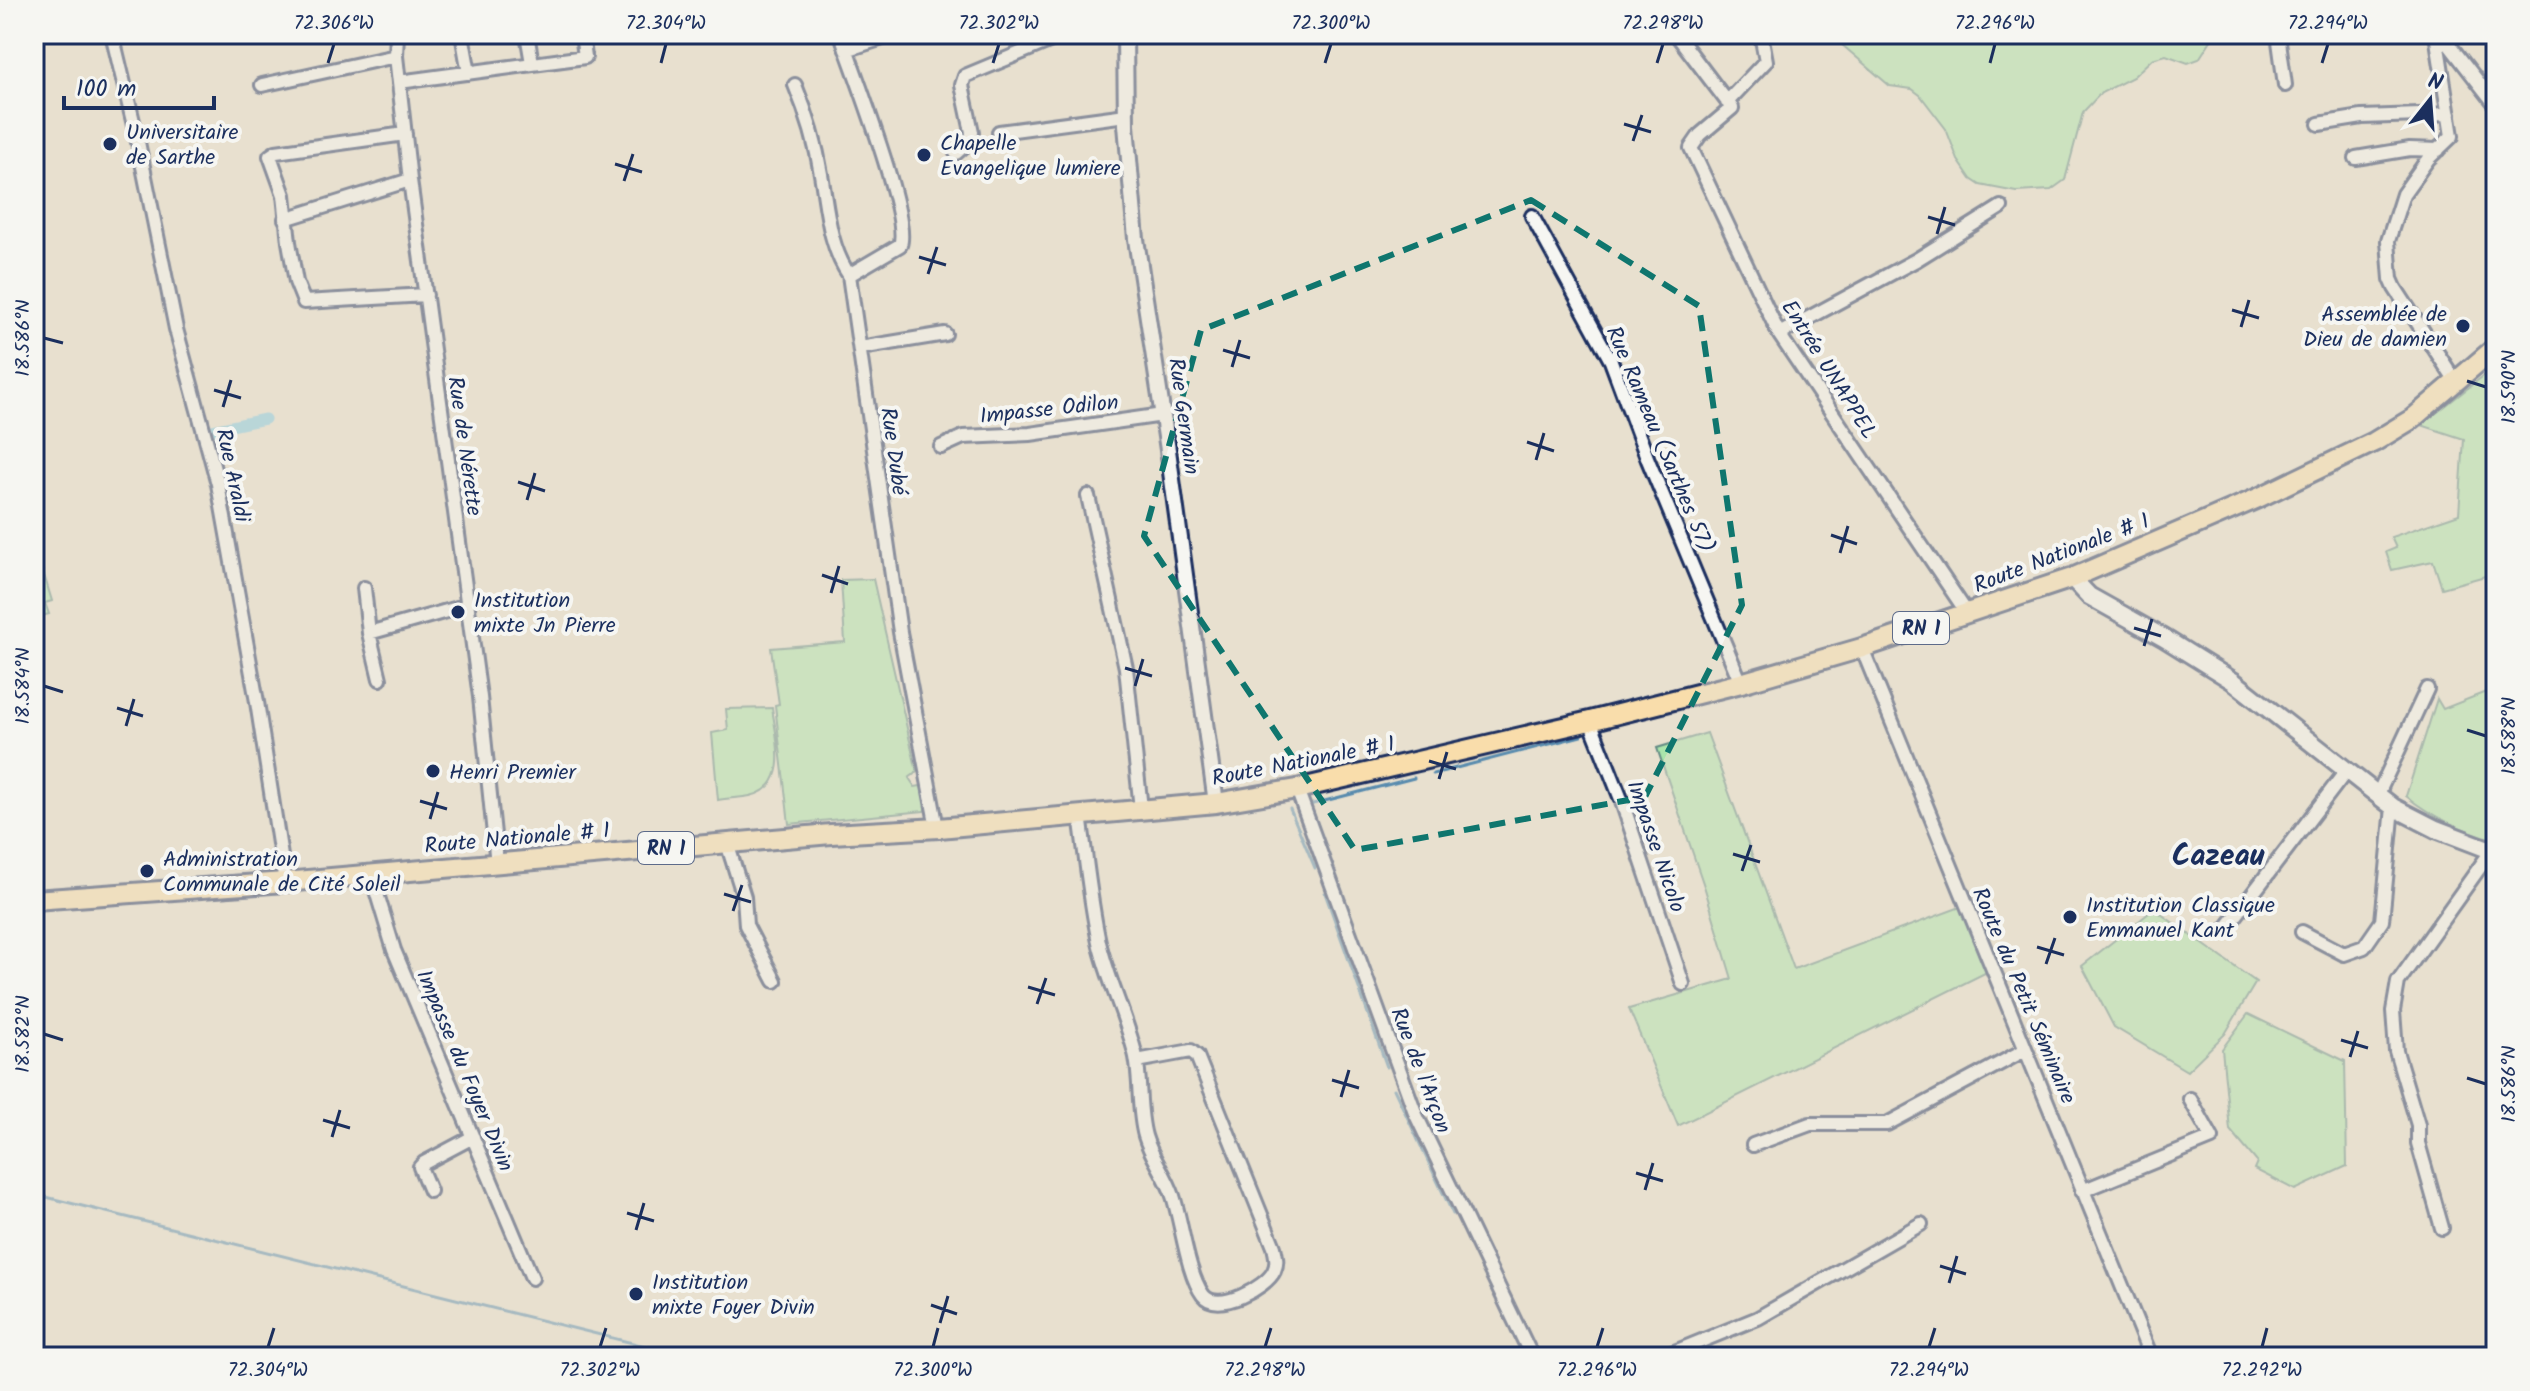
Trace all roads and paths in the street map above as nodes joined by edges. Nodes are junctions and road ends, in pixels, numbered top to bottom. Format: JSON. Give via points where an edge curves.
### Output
{"nodes":[{"id":1,"x":112,"y":34,"type":"edge"},
{"id":2,"x":397,"y":34,"type":"edge"},
{"id":3,"x":462,"y":34,"type":"edge"},
{"id":4,"x":527,"y":34,"type":"edge"},
{"id":5,"x":582,"y":34,"type":"edge"},
{"id":6,"x":841,"y":34,"type":"edge"},
{"id":7,"x":895,"y":34,"type":"edge"},
{"id":8,"x":1066,"y":34,"type":"edge"},
{"id":9,"x":1125,"y":34,"type":"edge"},
{"id":10,"x":1676,"y":34,"type":"edge"},
{"id":11,"x":1761,"y":34,"type":"edge"},
{"id":12,"x":2278,"y":34,"type":"edge"},
{"id":13,"x":2438,"y":34,"type":"edge"},
{"id":14,"x":846,"y":50,"type":"junction"},
{"id":15,"x":396,"y":56,"type":"junction"},
{"id":16,"x":532,"y":63,"type":"junction"},
{"id":17,"x":469,"y":73,"type":"junction"},
{"id":18,"x":399,"y":82,"type":"junction"},
{"id":19,"x":262,"y":85,"type":"dead end"},
{"id":20,"x":795,"y":85,"type":"dead end"},
{"id":21,"x":2285,"y":85,"type":"dead end"},
{"id":22,"x":1730,"y":105,"type":"junction"},
{"id":23,"x":2496,"y":105,"type":"edge"},
{"id":24,"x":2449,"y":114,"type":"junction"},
{"id":25,"x":1126,"y":115,"type":"junction"},
{"id":26,"x":2319,"y":124,"type":"dead end"},
{"id":27,"x":999,"y":132,"type":"dead end"},
{"id":28,"x":405,"y":134,"type":"junction"},
{"id":29,"x":2438,"y":150,"type":"junction"},
{"id":30,"x":956,"y":153,"type":"dead end"},
{"id":31,"x":2356,"y":158,"type":"dead end"},
{"id":32,"x":410,"y":180,"type":"junction"},
{"id":33,"x":2001,"y":207,"type":"dead end"},
{"id":34,"x":1532,"y":216,"type":"dead end"},
{"id":35,"x":285,"y":219,"type":"junction"},
{"id":36,"x":849,"y":275,"type":"junction"},
{"id":37,"x":426,"y":295,"type":"junction"},
{"id":38,"x":945,"y":334,"type":"dead end"},
{"id":39,"x":1779,"y":334,"type":"junction"},
{"id":40,"x":2496,"y":347,"type":"edge"},
{"id":41,"x":860,"y":348,"type":"junction"},
{"id":42,"x":2456,"y":382,"type":"junction"},
{"id":43,"x":1163,"y":415,"type":"junction"},
{"id":44,"x":941,"y":447,"type":"dead end"},
{"id":45,"x":1088,"y":496,"type":"dead end"},
{"id":46,"x":2072,"y":578,"type":"junction"},
{"id":47,"x":364,"y":588,"type":"dead end"},
{"id":48,"x":468,"y":605,"type":"junction"},
{"id":49,"x":1967,"y":613,"type":"junction"},
{"id":50,"x":369,"y":633,"type":"junction"},
{"id":51,"x":1862,"y":648,"type":"junction"},
{"id":52,"x":380,"y":679,"type":"dead end"},
{"id":53,"x":1741,"y":683,"type":"junction"},
{"id":54,"x":2427,"y":689,"type":"dead end"},
{"id":55,"x":1590,"y":721,"type":"junction"},
{"id":56,"x":2347,"y":770,"type":"junction"},
{"id":57,"x":1297,"y":789,"type":"junction"},
{"id":58,"x":2378,"y":794,"type":"junction"},
{"id":59,"x":1216,"y":803,"type":"junction"},
{"id":60,"x":2393,"y":807,"type":"junction"},
{"id":61,"x":1141,"y":809,"type":"junction"},
{"id":62,"x":1080,"y":815,"type":"junction"},
{"id":63,"x":937,"y":828,"type":"junction"},
{"id":64,"x":727,"y":843,"type":"junction"},
{"id":65,"x":2494,"y":851,"type":"edge"},
{"id":66,"x":497,"y":864,"type":"junction"},
{"id":67,"x":371,"y":874,"type":"junction"},
{"id":68,"x":285,"y":882,"type":"junction"},
{"id":69,"x":34,"y":900,"type":"edge"},
{"id":70,"x":2225,"y":930,"type":"dead end"},
{"id":71,"x":2302,"y":932,"type":"dead end"},
{"id":72,"x":775,"y":981,"type":"dead end"},
{"id":73,"x":1683,"y":984,"type":"dead end"},
{"id":74,"x":2025,"y":1050,"type":"junction"},
{"id":75,"x":1137,"y":1061,"type":"junction"},
{"id":76,"x":2190,"y":1099,"type":"dead end"},
{"id":77,"x":473,"y":1137,"type":"junction"},
{"id":78,"x":1753,"y":1145,"type":"dead end"},
{"id":79,"x":430,"y":1191,"type":"dead end"},
{"id":80,"x":2082,"y":1191,"type":"junction"},
{"id":81,"x":1921,"y":1224,"type":"dead end"},
{"id":82,"x":2442,"y":1228,"type":"dead end"},
{"id":83,"x":532,"y":1278,"type":"dead end"},
{"id":84,"x":1532,"y":1357,"type":"edge"},
{"id":85,"x":1662,"y":1357,"type":"edge"},
{"id":86,"x":2151,"y":1357,"type":"edge"}],
"edges":[{"from":1,"to":68,"type":"street","name":"Rue Araldi","via":[[176,329],[218,484]]},
{"from":2,"to":15,"type":"street","name":"Rue de Nérette"},
{"from":3,"to":17,"type":"street"},
{"from":4,"to":16,"type":"street"},
{"from":5,"to":16,"type":"street","via":[[585,57]]},
{"from":6,"to":14,"type":"street"},
{"from":7,"to":14,"type":"street"},
{"from":8,"to":30,"type":"street","via":[[965,76],[962,85],[972,132],[971,140]]},
{"from":9,"to":25,"type":"street","name":"Rue Germain"},
{"from":10,"to":22,"type":"street"},
{"from":11,"to":22,"type":"street","name":"Entrée UNAPPEL","via":[[1766,61]]},
{"from":12,"to":21,"type":"street"},
{"from":13,"to":23,"type":"street"},
{"from":13,"to":24,"type":"street"},
{"from":14,"to":36,"type":"street","via":[[894,192],[902,239]]},
{"from":15,"to":18,"type":"street","name":"Rue de Nérette"},
{"from":15,"to":19,"type":"street"},
{"from":16,"to":17,"type":"street"},
{"from":17,"to":18,"type":"street"},
{"from":18,"to":28,"type":"street","name":"Rue de Nérette"},
{"from":20,"to":36,"type":"street","name":"Rue Dubé","via":[[810,120],[840,262]]},
{"from":22,"to":39,"type":"street","name":"Entrée UNAPPEL","via":[[1691,148]]},
{"from":24,"to":26,"type":"street"},
{"from":24,"to":29,"type":"street","via":[[2452,136]]},
{"from":25,"to":27,"type":"street"},
{"from":25,"to":43,"type":"street","name":"Rue Germain","via":[[1136,239]]},
{"from":28,"to":32,"type":"street","name":"Rue de Nérette"},
{"from":28,"to":35,"type":"street","via":[[271,155],[284,195]]},
{"from":29,"to":31,"type":"street"},
{"from":29,"to":42,"type":"street","via":[[2403,194],[2390,229],[2390,269],[2395,288]]},
{"from":32,"to":35,"type":"street"},
{"from":32,"to":37,"type":"street","name":"Rue de Nérette"},
{"from":33,"to":39,"type":"street"},
{"from":34,"to":53,"type":"street","name":"Rue Rameau (Sarthes 57)","via":[[1611,361]]},
{"from":35,"to":37,"type":"street","via":[[304,302]]},
{"from":36,"to":41,"type":"street","name":"Rue Dubé"},
{"from":37,"to":48,"type":"street","name":"Rue de Nérette"},
{"from":38,"to":41,"type":"street"},
{"from":39,"to":49,"type":"street","name":"Entrée UNAPPEL"},
{"from":40,"to":42,"type":"main road","name":"Route Nationale # 1","number":"RN 1"},
{"from":41,"to":63,"type":"street","name":"Rue Dubé","via":[[900,632]]},
{"from":42,"to":46,"type":"main road","name":"Route Nationale # 1","number":"RN 1","via":[[2374,442]]},
{"from":43,"to":44,"type":"street","name":"Impasse Odilon","via":[[1030,434],[963,437]]},
{"from":43,"to":59,"type":"street","name":"Rue Germain"},
{"from":45,"to":61,"type":"street","via":[[1126,668]]},
{"from":46,"to":49,"type":"main road","name":"Route Nationale # 1","number":"RN 1"},
{"from":46,"to":56,"type":"main road","via":[[2089,596],[2233,681]]},
{"from":47,"to":50,"type":"street"},
{"from":48,"to":50,"type":"street"},
{"from":48,"to":66,"type":"street","name":"Rue de Nérette"},
{"from":49,"to":51,"type":"main road","name":"Route Nationale # 1","number":"RN 1"},
{"from":50,"to":52,"type":"street"},
{"from":51,"to":53,"type":"main road","name":"Route Nationale # 1","number":"RN 1"},
{"from":51,"to":74,"type":"street","name":"Route du Petit Séminaire"},
{"from":53,"to":55,"type":"main road","name":"Route Nationale # 1","number":"RN 1"},
{"from":54,"to":58,"type":"street"},
{"from":55,"to":57,"type":"main road","name":"Route Nationale # 1","number":"RN 1"},
{"from":55,"to":73,"type":"street","name":"Impasse Nicolo"},
{"from":56,"to":58,"type":"main road"},
{"from":56,"to":70,"type":"street"},
{"from":57,"to":59,"type":"main road","name":"Route Nationale # 1","number":"RN 1"},
{"from":57,"to":84,"type":"street","name":"Rue de l'Arçon","via":[[1416,1115]]},
{"from":58,"to":60,"type":"main road"},
{"from":59,"to":61,"type":"main road","name":"Route Nationale # 1","number":"RN 1"},
{"from":60,"to":65,"type":"main road"},
{"from":60,"to":71,"type":"street","via":[[2382,921],[2364,947],[2344,954]]},
{"from":61,"to":62,"type":"main road","name":"Route Nationale # 1","number":"RN 1"},
{"from":62,"to":63,"type":"main road","name":"Route Nationale # 1","number":"RN 1"},
{"from":62,"to":75,"type":"street","via":[[1099,942]]},
{"from":63,"to":64,"type":"main road","name":"Route Nationale # 1","number":"RN 1"},
{"from":64,"to":66,"type":"main road","name":"Route Nationale # 1","number":"RN 1"},
{"from":64,"to":72,"type":"street","via":[[744,897],[746,925]]},
{"from":65,"to":82,"type":"street","via":[[2398,982],[2393,1011],[2396,1051]]},
{"from":66,"to":67,"type":"main road","name":"Route Nationale # 1","number":"RN 1"},
{"from":67,"to":68,"type":"main road","name":"Route Nationale # 1","number":"RN 1"},
{"from":67,"to":77,"type":"street","name":"Impasse du Foyer Divin","via":[[394,950]]},
{"from":68,"to":69,"type":"main road","name":"Route Nationale # 1","number":"RN 1"},
{"from":74,"to":78,"type":"street","via":[[1887,1124],[1810,1124]]},
{"from":74,"to":80,"type":"street","name":"Route du Petit Séminaire"},
{"from":75,"to":75,"type":"street","via":[[1144,1133],[1173,1195],[1196,1283],[1204,1298],[1214,1302],[1245,1295],[1273,1274],[1277,1260],[1197,1056],[1182,1051]]},
{"from":76,"to":80,"type":"street","via":[[2212,1138]]},
{"from":77,"to":79,"type":"street","via":[[420,1167]]},
{"from":77,"to":83,"type":"street","name":"Impasse du Foyer Divin"},
{"from":80,"to":86,"type":"street","name":"Route du Petit Séminaire"},
{"from":81,"to":85,"type":"street","via":[[1758,1318]]}]}
